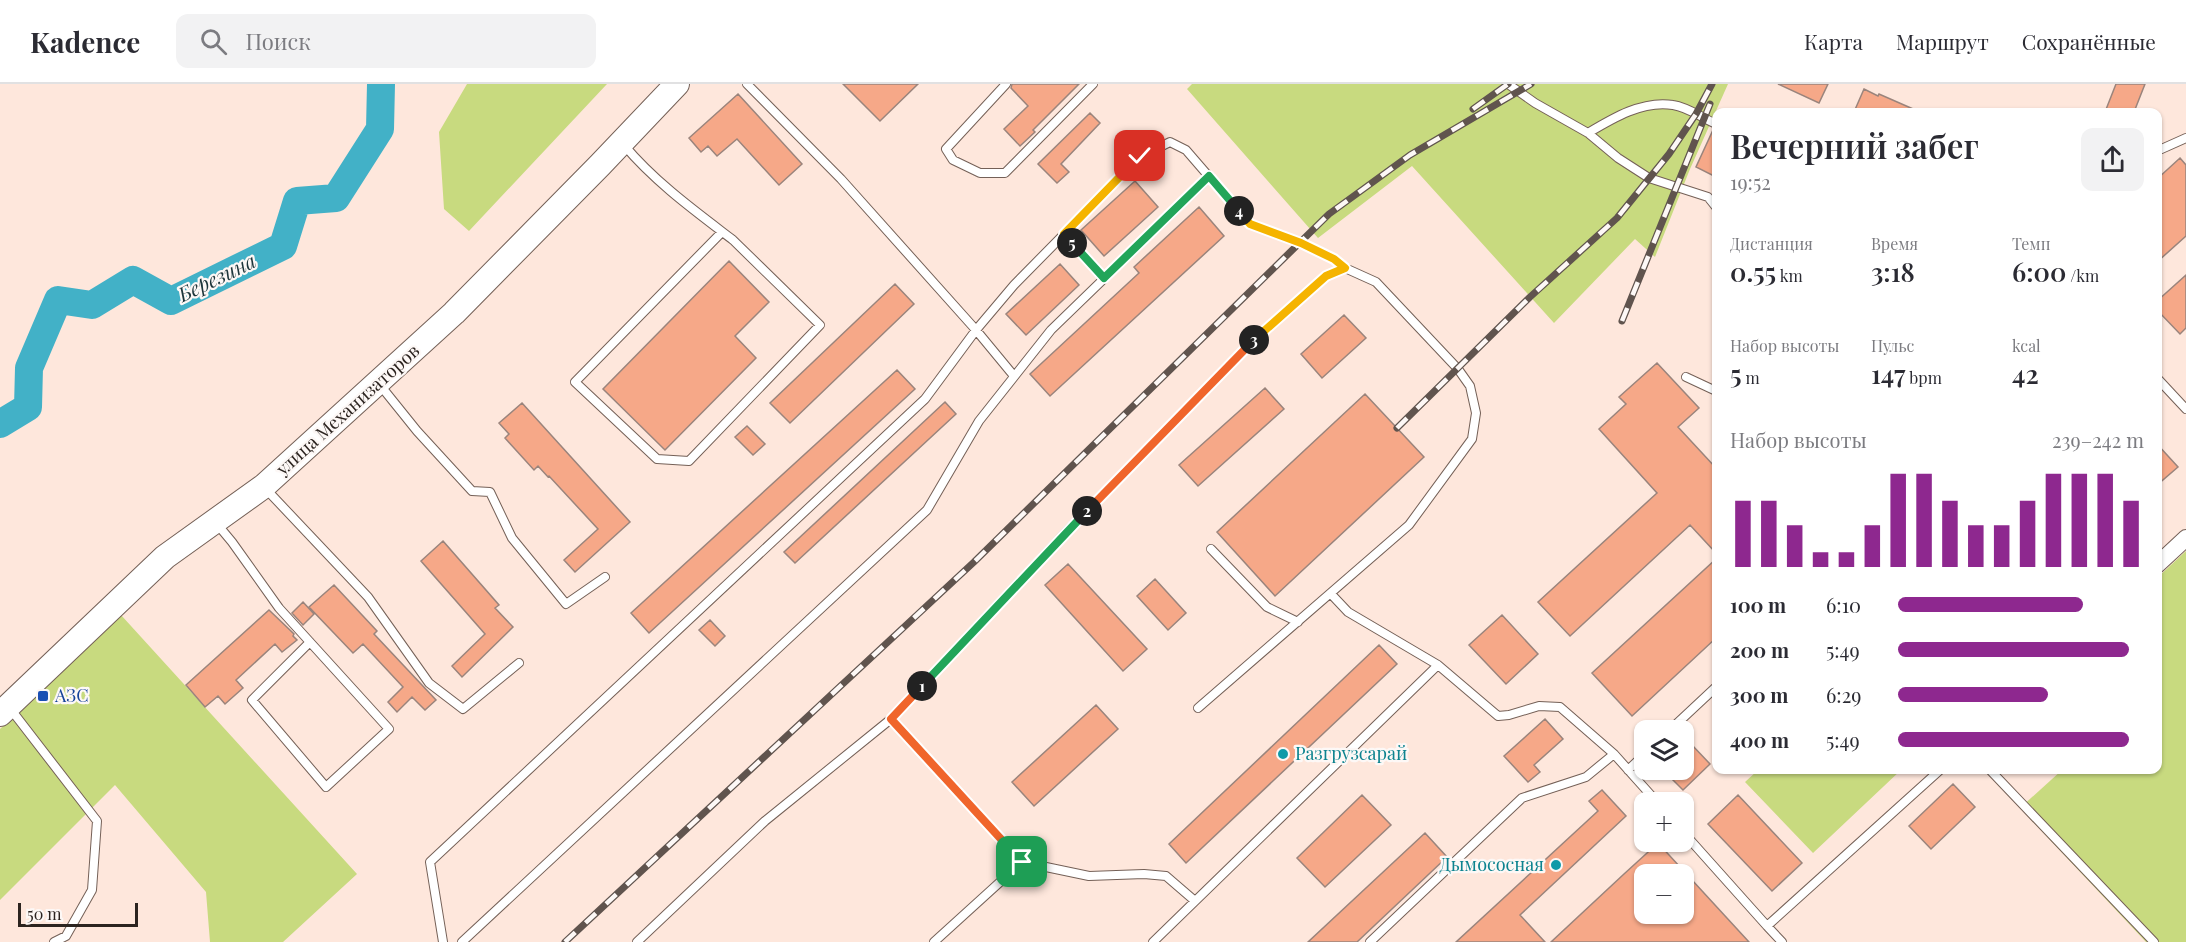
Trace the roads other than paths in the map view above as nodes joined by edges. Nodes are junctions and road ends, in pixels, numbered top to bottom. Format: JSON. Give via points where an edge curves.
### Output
{"nodes":[{"id":1,"x":676,"y":84,"type":"edge"},
{"id":2,"x":747,"y":84,"type":"edge"},
{"id":3,"x":1006,"y":84,"type":"edge"},
{"id":4,"x":1093,"y":84,"type":"edge"},
{"id":5,"x":1508,"y":84,"type":"edge"},
{"id":6,"x":1712,"y":122,"type":"edge"},
{"id":7,"x":1588,"y":133,"type":"junction"},
{"id":8,"x":2186,"y":138,"type":"edge"},
{"id":9,"x":622,"y":142,"type":"junction"},
{"id":10,"x":2162,"y":149,"type":"edge"},
{"id":11,"x":1209,"y":176,"type":"junction"},
{"id":12,"x":1712,"y":202,"type":"edge"},
{"id":13,"x":722,"y":232,"type":"junction"},
{"id":14,"x":1064,"y":234,"type":"junction"},
{"id":15,"x":1345,"y":268,"type":"junction"},
{"id":16,"x":1104,"y":278,"type":"junction"},
{"id":17,"x":976,"y":330,"type":"junction"},
{"id":18,"x":1014,"y":376,"type":"junction"},
{"id":19,"x":1686,"y":377,"type":"dead end"},
{"id":20,"x":378,"y":382,"type":"junction"},
{"id":21,"x":2162,"y":383,"type":"edge"},
{"id":22,"x":1712,"y":389,"type":"edge"},
{"id":23,"x":2186,"y":409,"type":"edge"},
{"id":24,"x":264,"y":486,"type":"junction"},
{"id":25,"x":215,"y":523,"type":"junction"},
{"id":26,"x":2186,"y":538,"type":"edge"},
{"id":27,"x":1211,"y":549,"type":"dead end"},
{"id":28,"x":2162,"y":560,"type":"edge"},
{"id":29,"x":605,"y":577,"type":"dead end"},
{"id":30,"x":1331,"y":594,"type":"junction"},
{"id":31,"x":1298,"y":622,"type":"junction"},
{"id":32,"x":310,"y":642,"type":"junction"},
{"id":33,"x":519,"y":663,"type":"dead end"},
{"id":34,"x":1438,"y":666,"type":"junction"},
{"id":35,"x":1712,"y":691,"type":"edge"},
{"id":36,"x":3,"y":706,"type":"edge"},
{"id":37,"x":1198,"y":708,"type":"dead end"},
{"id":38,"x":891,"y":719,"type":"junction"},
{"id":39,"x":1681,"y":720,"type":"edge"},
{"id":40,"x":1614,"y":754,"type":"junction"},
{"id":41,"x":1634,"y":764,"type":"edge"},
{"id":42,"x":1628,"y":770,"type":"junction"},
{"id":43,"x":1937,"y":774,"type":"edge"},
{"id":44,"x":1994,"y":774,"type":"edge"},
{"id":45,"x":1648,"y":792,"type":"edge"},
{"id":46,"x":1694,"y":844,"type":"edge"},
{"id":47,"x":1022,"y":862,"type":"junction"},
{"id":48,"x":1195,"y":901,"type":"junction"},
{"id":49,"x":1767,"y":926,"type":"junction"},
{"id":50,"x":54,"y":942,"type":"edge"},
{"id":51,"x":443,"y":942,"type":"edge"},
{"id":52,"x":462,"y":942,"type":"edge"},
{"id":53,"x":637,"y":942,"type":"edge"},
{"id":54,"x":934,"y":942,"type":"edge"},
{"id":55,"x":1154,"y":942,"type":"edge"},
{"id":56,"x":1370,"y":942,"type":"edge"},
{"id":57,"x":1782,"y":942,"type":"edge"},
{"id":58,"x":2154,"y":942,"type":"edge"}],
"edges":[{"from":1,"to":9,"type":"street","name":"улица Механизаторов"},
{"from":2,"to":17,"type":"lane","via":[[841,179]]},
{"from":3,"to":4,"type":"lane","via":[[946,148],[953,160],[980,173],[1005,172]]},
{"from":5,"to":7,"type":"lane"},
{"from":6,"to":7,"type":"lane","via":[[1674,105],[1650,105],[1616,116]]},
{"from":7,"to":12,"type":"lane","via":[[1649,178],[1708,196]]},
{"from":8,"to":10,"type":"lane"},
{"from":9,"to":13,"type":"lane","via":[[675,195]]},
{"from":9,"to":20,"type":"street","name":"улица Механизаторов","via":[[454,313]]},
{"from":11,"to":14,"type":"lane","via":[[1186,150],[1170,142],[1140,156]]},
{"from":11,"to":15,"type":"lane","via":[[1250,224],[1301,243]]},
{"from":11,"to":16,"type":"lane"},
{"from":13,"to":13,"type":"lane","via":[[820,325],[689,461],[657,459],[575,382]]},
{"from":14,"to":16,"type":"lane"},
{"from":14,"to":17,"type":"lane"},
{"from":15,"to":30,"type":"lane","via":[[1376,282],[1458,369],[1470,386],[1476,413],[1472,439],[1409,525]]},
{"from":15,"to":38,"type":"lane","via":[[1326,276],[1253,341]]},
{"from":16,"to":18,"type":"lane","via":[[1051,330]]},
{"from":17,"to":18,"type":"lane"},
{"from":17,"to":51,"type":"lane","via":[[925,399],[430,862]]},
{"from":18,"to":52,"type":"lane","via":[[979,421],[927,510]]},
{"from":19,"to":22,"type":"lane"},
{"from":20,"to":24,"type":"street","name":"улица Механизаторов"},
{"from":20,"to":29,"type":"lane","via":[[472,491],[490,492],[512,538],[566,604]]},
{"from":21,"to":23,"type":"lane"},
{"from":24,"to":25,"type":"street","name":"улица Механизаторов"},
{"from":24,"to":33,"type":"lane","via":[[369,597],[429,683],[463,709]]},
{"from":25,"to":32,"type":"lane","via":[[279,608]]},
{"from":25,"to":36,"type":"street","name":"улица Механизаторов","via":[[165,557]]},
{"from":26,"to":28,"type":"street"},
{"from":27,"to":31,"type":"lane","via":[[1267,607]]},
{"from":30,"to":31,"type":"lane"},
{"from":30,"to":34,"type":"lane","via":[[1348,612]]},
{"from":31,"to":37,"type":"lane"},
{"from":32,"to":32,"type":"lane","via":[[388,729],[326,787],[252,700]]},
{"from":34,"to":40,"type":"lane","via":[[1498,716],[1539,706],[1560,707]]},
{"from":34,"to":48,"type":"lane"},
{"from":35,"to":39,"type":"lane"},
{"from":36,"to":50,"type":"lane","via":[[97,821],[92,890],[66,936]]},
{"from":38,"to":47,"type":"lane"},
{"from":38,"to":53,"type":"lane","via":[[765,821]]},
{"from":40,"to":42,"type":"lane"},
{"from":40,"to":56,"type":"lane","via":[[1586,777],[1522,798]]},
{"from":41,"to":42,"type":"lane"},
{"from":42,"to":45,"type":"lane"},
{"from":43,"to":49,"type":"lane"},
{"from":44,"to":58,"type":"lane"},
{"from":46,"to":49,"type":"lane"},
{"from":47,"to":48,"type":"lane","via":[[1089,876],[1166,876]]},
{"from":47,"to":54,"type":"lane"},
{"from":48,"to":55,"type":"lane"},
{"from":49,"to":57,"type":"lane"}]}
